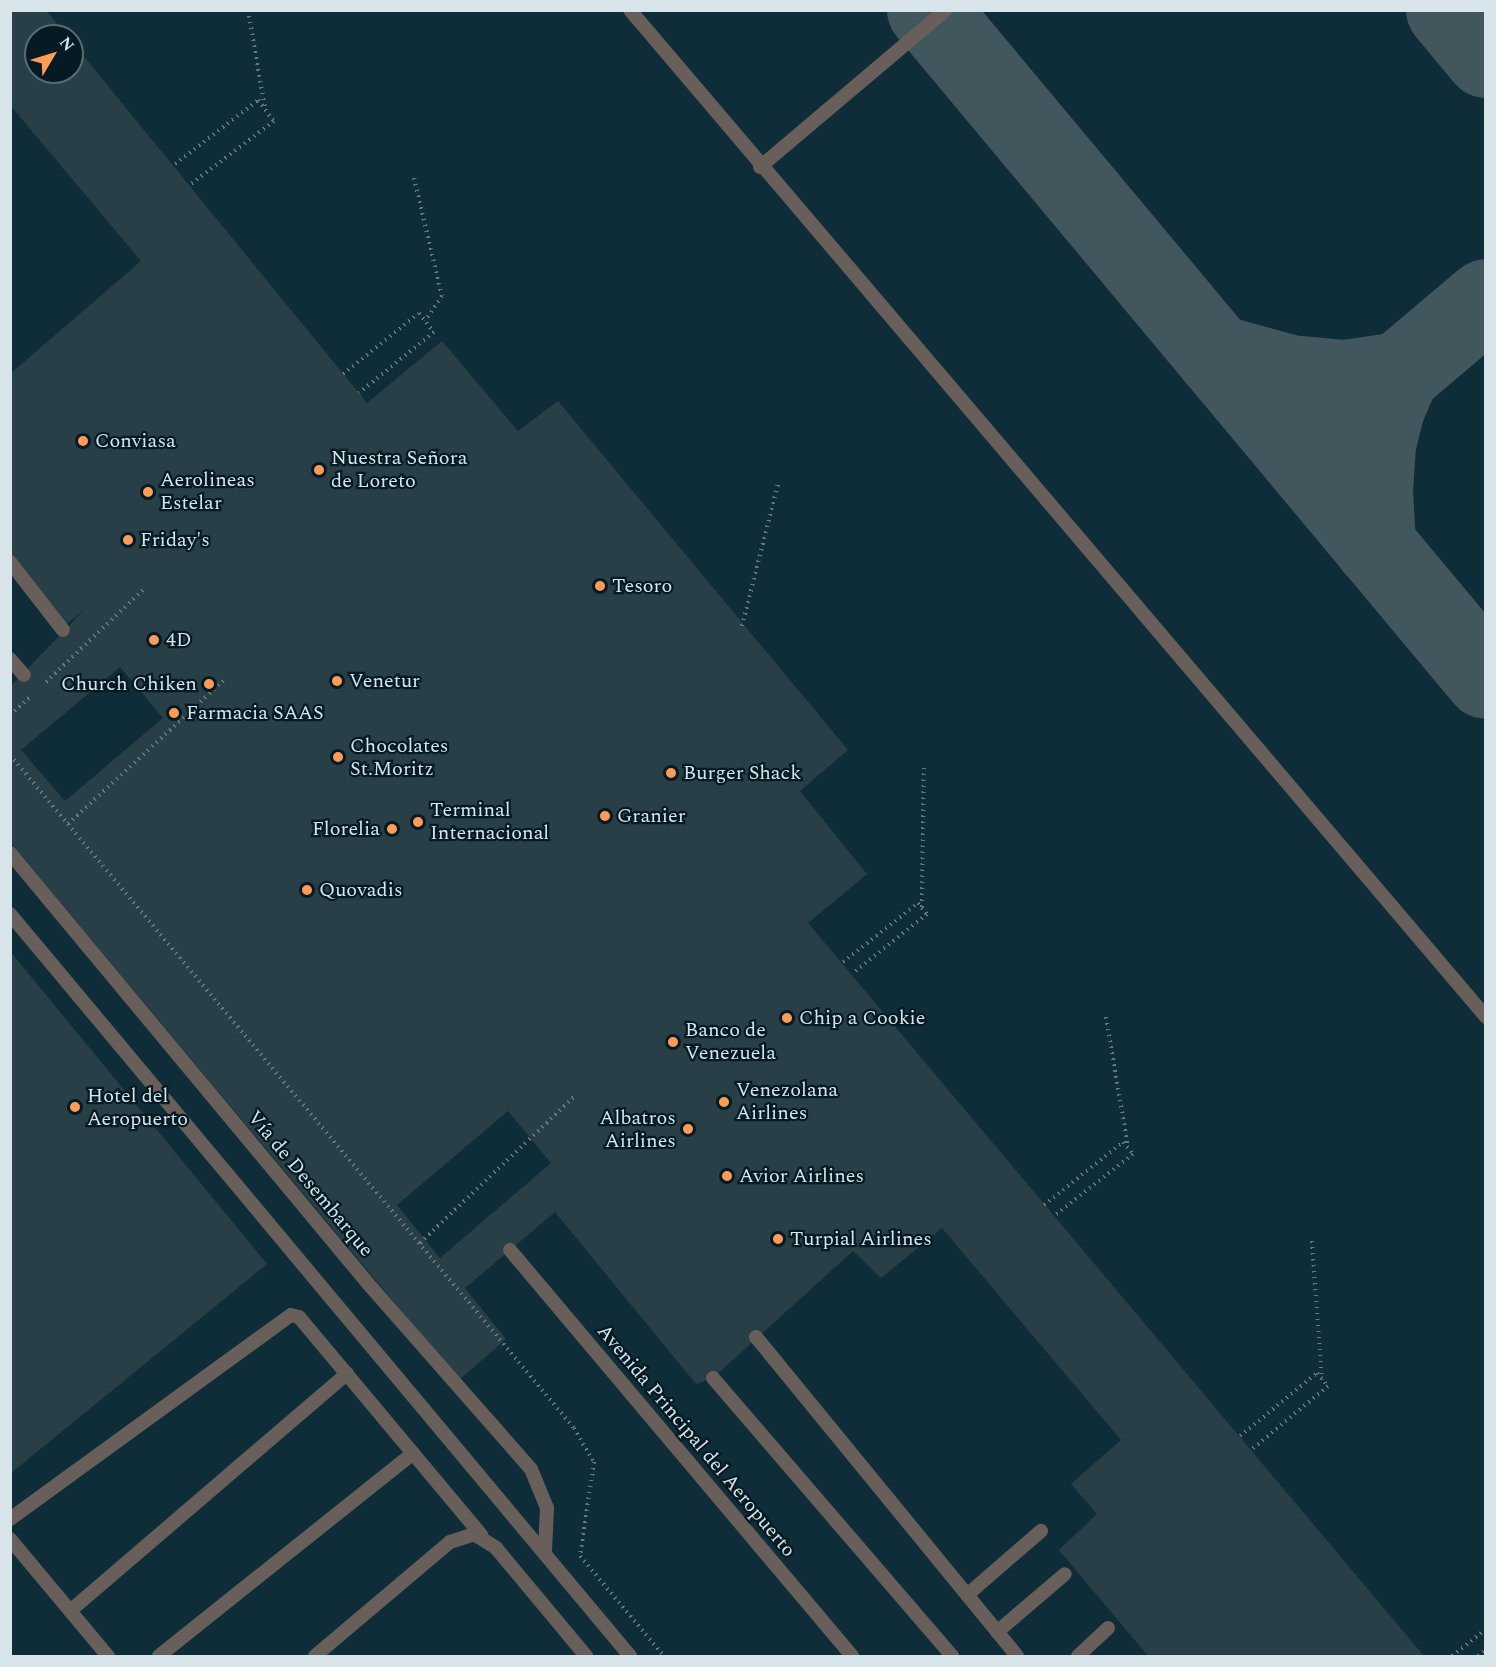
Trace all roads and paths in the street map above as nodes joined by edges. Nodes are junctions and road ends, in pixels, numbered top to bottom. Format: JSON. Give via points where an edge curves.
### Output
{"nodes":[{"id":1,"x":248,"y":10,"type":"edge"},
{"id":2,"x":630,"y":10,"type":"edge"},
{"id":3,"x":946,"y":10,"type":"edge"},
{"id":4,"x":265,"y":108,"type":"junction"},
{"id":5,"x":175,"y":164,"type":"dead end"},
{"id":6,"x":760,"y":167,"type":"junction"},
{"id":7,"x":414,"y":178,"type":"dead end"},
{"id":8,"x":191,"y":184,"type":"dead end"},
{"id":9,"x":425,"y":321,"type":"junction"},
{"id":10,"x":343,"y":374,"type":"dead end"},
{"id":11,"x":359,"y":393,"type":"dead end"},
{"id":12,"x":778,"y":484,"type":"dead end"},
{"id":13,"x":10,"y":562,"type":"edge"},
{"id":14,"x":143,"y":590,"type":"dead end"},
{"id":15,"x":742,"y":626,"type":"dead end"},
{"id":16,"x":63,"y":630,"type":"dead end"},
{"id":17,"x":10,"y":659,"type":"edge"},
{"id":18,"x":24,"y":675,"type":"dead end"},
{"id":19,"x":224,"y":681,"type":"dead end"},
{"id":20,"x":10,"y":715,"type":"edge"},
{"id":21,"x":10,"y":755,"type":"edge"},
{"id":22,"x":924,"y":768,"type":"dead end"},
{"id":23,"x":68,"y":824,"type":"junction"},
{"id":24,"x":10,"y":853,"type":"edge"},
{"id":25,"x":922,"y":908,"type":"junction"},
{"id":26,"x":10,"y":914,"type":"edge"},
{"id":27,"x":843,"y":962,"type":"dead end"},
{"id":28,"x":853,"y":973,"type":"dead end"},
{"id":29,"x":1106,"y":1017,"type":"dead end"},
{"id":30,"x":1485,"y":1017,"type":"edge"},
{"id":31,"x":574,"y":1097,"type":"dead end"},
{"id":32,"x":1128,"y":1148,"type":"junction"},
{"id":33,"x":1044,"y":1205,"type":"dead end"},
{"id":34,"x":1054,"y":1216,"type":"dead end"},
{"id":35,"x":1312,"y":1241,"type":"dead end"},
{"id":36,"x":420,"y":1243,"type":"junction"},
{"id":37,"x":510,"y":1250,"type":"dead end"},
{"id":38,"x":756,"y":1337,"type":"dead end"},
{"id":39,"x":347,"y":1374,"type":"junction"},
{"id":40,"x":713,"y":1378,"type":"dead end"},
{"id":41,"x":1322,"y":1380,"type":"junction"},
{"id":42,"x":1240,"y":1436,"type":"dead end"},
{"id":43,"x":1251,"y":1450,"type":"dead end"},
{"id":44,"x":413,"y":1454,"type":"junction"},
{"id":45,"x":10,"y":1519,"type":"edge"},
{"id":46,"x":1041,"y":1531,"type":"dead end"},
{"id":47,"x":481,"y":1535,"type":"junction"},
{"id":48,"x":10,"y":1539,"type":"edge"},
{"id":49,"x":544,"y":1551,"type":"junction"},
{"id":50,"x":1065,"y":1574,"type":"dead end"},
{"id":51,"x":967,"y":1595,"type":"junction"},
{"id":52,"x":70,"y":1611,"type":"junction"},
{"id":53,"x":1108,"y":1628,"type":"dead end"},
{"id":54,"x":1485,"y":1629,"type":"edge"},
{"id":55,"x":997,"y":1632,"type":"junction"},
{"id":56,"x":1485,"y":1650,"type":"edge"},
{"id":57,"x":108,"y":1656,"type":"edge"},
{"id":58,"x":159,"y":1656,"type":"edge"},
{"id":59,"x":315,"y":1656,"type":"edge"},
{"id":60,"x":586,"y":1656,"type":"edge"},
{"id":61,"x":630,"y":1656,"type":"edge"},
{"id":62,"x":664,"y":1656,"type":"edge"},
{"id":63,"x":852,"y":1656,"type":"edge"},
{"id":64,"x":952,"y":1656,"type":"edge"},
{"id":65,"x":1017,"y":1656,"type":"edge"},
{"id":66,"x":1078,"y":1656,"type":"edge"},
{"id":67,"x":1452,"y":1656,"type":"edge"},
{"id":68,"x":1478,"y":1656,"type":"edge"}],
"edges":[{"from":1,"to":4,"type":"path"},
{"from":2,"to":6,"type":"lane"},
{"from":3,"to":6,"type":"lane"},
{"from":4,"to":5,"type":"path","via":[[258,100]]},
{"from":4,"to":8,"type":"path","via":[[274,121]]},
{"from":6,"to":30,"type":"lane"},
{"from":7,"to":9,"type":"path","via":[[442,296]]},
{"from":9,"to":10,"type":"path","via":[[419,314]]},
{"from":9,"to":11,"type":"path","via":[[434,332]]},
{"from":12,"to":15,"type":"path"},
{"from":13,"to":16,"type":"lane"},
{"from":14,"to":20,"type":"path"},
{"from":17,"to":18,"type":"lane"},
{"from":19,"to":23,"type":"path"},
{"from":21,"to":23,"type":"path"},
{"from":22,"to":25,"type":"path"},
{"from":23,"to":36,"type":"path"},
{"from":24,"to":49,"type":"lane","name":"Vía de Desembarque","via":[[371,1287],[531,1469],[547,1508]]},
{"from":25,"to":27,"type":"path","via":[[918,903]]},
{"from":25,"to":28,"type":"path","via":[[927,914]]},
{"from":26,"to":49,"type":"lane"},
{"from":29,"to":32,"type":"path"},
{"from":31,"to":36,"type":"path"},
{"from":32,"to":33,"type":"path","via":[[1123,1142]]},
{"from":32,"to":34,"type":"path","via":[[1132,1154]]},
{"from":35,"to":41,"type":"path"},
{"from":36,"to":62,"type":"path","via":[[574,1428],[594,1461],[580,1556]]},
{"from":37,"to":63,"type":"lane","name":"Avenida Principal del Aeropuerto"},
{"from":38,"to":51,"type":"lane"},
{"from":39,"to":44,"type":"lane"},
{"from":39,"to":45,"type":"lane","via":[[299,1317],[291,1315]]},
{"from":39,"to":52,"type":"lane"},
{"from":40,"to":64,"type":"lane"},
{"from":41,"to":42,"type":"path","via":[[1317,1373]]},
{"from":41,"to":43,"type":"path","via":[[1328,1386]]},
{"from":44,"to":47,"type":"lane"},
{"from":44,"to":58,"type":"lane"},
{"from":46,"to":51,"type":"lane"},
{"from":47,"to":59,"type":"lane","via":[[464,1535],[450,1542]]},
{"from":47,"to":60,"type":"lane"},
{"from":48,"to":52,"type":"lane"},
{"from":49,"to":61,"type":"lane"},
{"from":50,"to":55,"type":"lane"},
{"from":51,"to":55,"type":"lane"},
{"from":52,"to":57,"type":"lane"},
{"from":53,"to":66,"type":"lane"},
{"from":54,"to":67,"type":"path"},
{"from":55,"to":65,"type":"lane"},
{"from":56,"to":68,"type":"path"}]}
